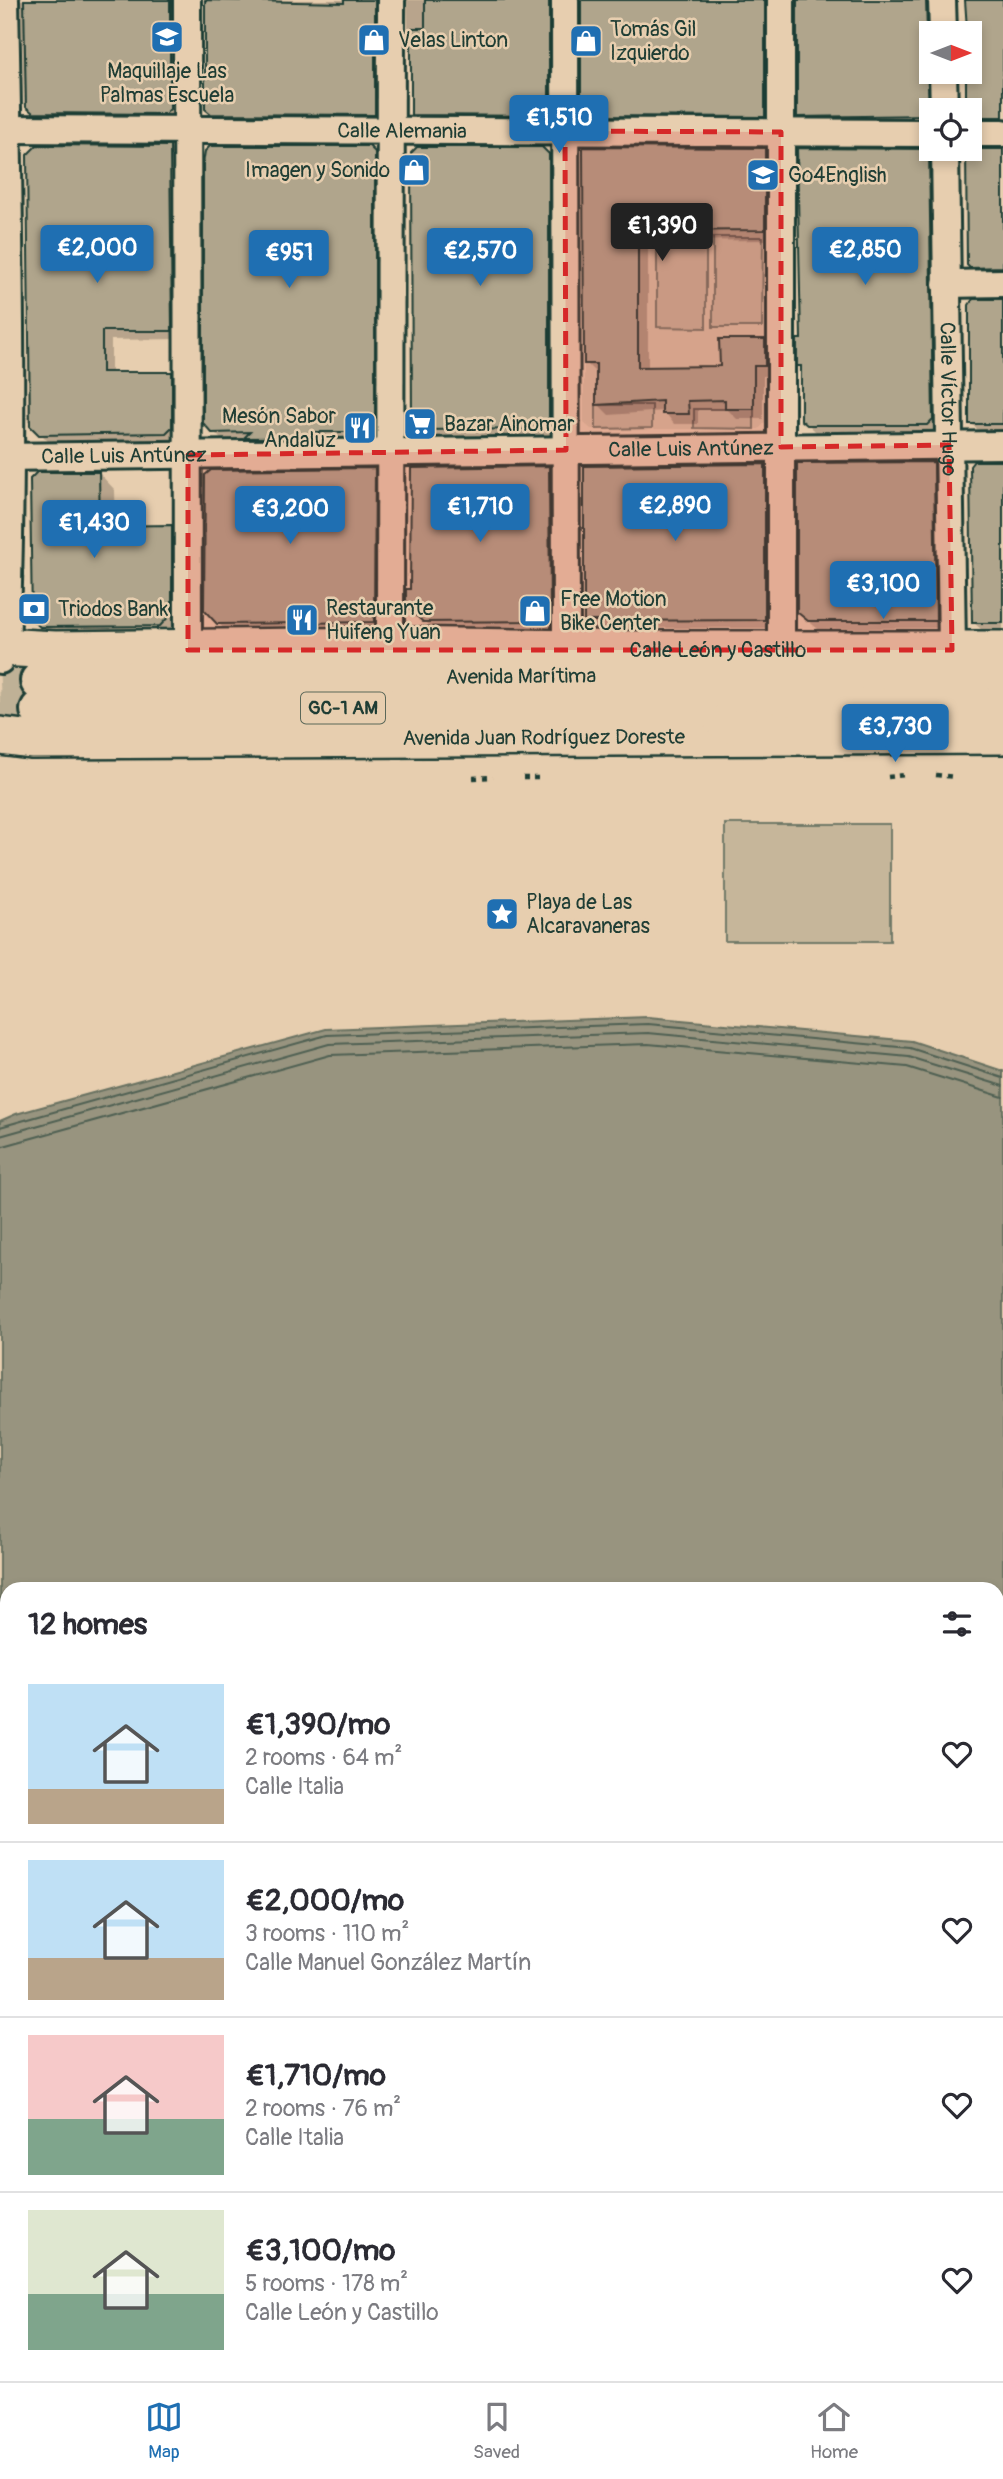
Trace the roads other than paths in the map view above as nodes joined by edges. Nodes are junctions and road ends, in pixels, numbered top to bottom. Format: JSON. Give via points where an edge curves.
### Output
{"nodes":[{"id":1,"x":5,"y":0,"type":"edge"},
{"id":2,"x":187,"y":0,"type":"edge"},
{"id":3,"x":391,"y":0,"type":"edge"},
{"id":4,"x":565,"y":0,"type":"edge"},
{"id":5,"x":781,"y":0,"type":"edge"},
{"id":6,"x":942,"y":0,"type":"edge"},
{"id":7,"x":943,"y":21,"type":"edge"},
{"id":8,"x":4,"y":129,"type":"edge"},
{"id":9,"x":187,"y":130,"type":"junction"},
{"id":10,"x":391,"y":131,"type":"junction"},
{"id":11,"x":565,"y":131,"type":"junction"},
{"id":12,"x":781,"y":132,"type":"junction"},
{"id":13,"x":919,"y":132,"type":"edge"},
{"id":14,"x":982,"y":133,"type":"edge"},
{"id":15,"x":1003,"y":133,"type":"edge"},
{"id":16,"x":944,"y":161,"type":"edge"},
{"id":17,"x":1003,"y":283,"type":"edge"},
{"id":18,"x":946,"y":284,"type":"junction"},
{"id":19,"x":1003,"y":445,"type":"edge"},
{"id":20,"x":949,"y":446,"type":"junction"},
{"id":21,"x":781,"y":447,"type":"junction"},
{"id":22,"x":566,"y":450,"type":"junction"},
{"id":23,"x":390,"y":452,"type":"junction"},
{"id":24,"x":188,"y":455,"type":"junction"},
{"id":25,"x":5,"y":457,"type":"edge"},
{"id":26,"x":3,"y":639,"type":"edge"},
{"id":27,"x":390,"y":646,"type":"junction"},
{"id":28,"x":566,"y":649,"type":"junction"},
{"id":29,"x":188,"y":650,"type":"junction"},
{"id":30,"x":952,"y":650,"type":"junction"},
{"id":31,"x":1003,"y":650,"type":"edge"},
{"id":32,"x":769,"y":658,"type":"junction"},
{"id":33,"x":1003,"y":676,"type":"edge"},
{"id":34,"x":644,"y":677,"type":"junction"},
{"id":35,"x":45,"y":681,"type":"junction"},
{"id":36,"x":917,"y":707,"type":"junction"},
{"id":37,"x":1003,"y":707,"type":"edge"},
{"id":38,"x":1003,"y":735,"type":"edge"},
{"id":39,"x":0,"y":736,"type":"edge"},
{"id":40,"x":787,"y":736,"type":"junction"}],
"edges":[{"from":1,"to":8,"type":"street"},
{"from":2,"to":9,"type":"street"},
{"from":3,"to":10,"type":"street"},
{"from":4,"to":11,"type":"street"},
{"from":5,"to":12,"type":"street"},
{"from":6,"to":7,"type":"street"},
{"from":8,"to":9,"type":"street","name":"Calle Alemania"},
{"from":8,"to":25,"type":"street"},
{"from":9,"to":10,"type":"street","name":"Calle Alemania"},
{"from":9,"to":24,"type":"street"},
{"from":10,"to":11,"type":"street","name":"Calle Alemania"},
{"from":10,"to":23,"type":"street"},
{"from":11,"to":12,"type":"street","name":"Calle Alemania"},
{"from":11,"to":22,"type":"street"},
{"from":12,"to":13,"type":"street","name":"Calle Alemania"},
{"from":12,"to":21,"type":"street"},
{"from":14,"to":15,"type":"street"},
{"from":16,"to":18,"type":"street","name":"Calle Víctor Hugo"},
{"from":17,"to":18,"type":"street"},
{"from":18,"to":20,"type":"street","name":"Calle Víctor Hugo"},
{"from":19,"to":20,"type":"street","name":"Calle Luis Antúnez"},
{"from":20,"to":21,"type":"street","name":"Calle Luis Antúnez"},
{"from":20,"to":30,"type":"street","name":"Calle Víctor Hugo"},
{"from":21,"to":22,"type":"street","name":"Calle Luis Antúnez"},
{"from":21,"to":32,"type":"street"},
{"from":22,"to":23,"type":"street","name":"Calle Luis Antúnez"},
{"from":22,"to":28,"type":"street"},
{"from":23,"to":24,"type":"street","name":"Calle Luis Antúnez"},
{"from":23,"to":27,"type":"street"},
{"from":24,"to":25,"type":"street","name":"Calle Luis Antúnez"},
{"from":24,"to":29,"type":"street"},
{"from":25,"to":26,"type":"street"},
{"from":26,"to":35,"type":"street","name":"Calle León y Castillo"},
{"from":27,"to":28,"type":"street","name":"Calle León y Castillo"},
{"from":27,"to":29,"type":"street","name":"Calle León y Castillo"},
{"from":28,"to":34,"type":"street","name":"Calle León y Castillo"},
{"from":29,"to":35,"type":"street","name":"Calle León y Castillo"},
{"from":30,"to":31,"type":"street","name":"Calle León y Castillo"},
{"from":30,"to":32,"type":"street","name":"Calle León y Castillo"},
{"from":32,"to":33,"type":"highway","name":"Avenida Marítima","number":"GC-1 AM"},
{"from":32,"to":34,"type":"highway","name":"Avenida Marítima","number":"GC-1 AM"},
{"from":32,"to":34,"type":"highway","via":[[704,663]]},
{"from":34,"to":35,"type":"highway","name":"Avenida Marítima","number":"GC-1 AM"},
{"from":34,"to":36,"type":"highway","name":"Avenida Marítima","number":"GC-1 AM"},
{"from":34,"to":40,"type":"highway"},
{"from":36,"to":37,"type":"highway","name":"Avenida Marítima","number":"GC-1 AM"},
{"from":36,"to":40,"type":"highway"},
{"from":38,"to":40,"type":"street","name":"Avenida Juan Rodríguez Doreste"},
{"from":39,"to":40,"type":"street","name":"Avenida Juan Rodríguez Doreste","via":[[31,740]]}]}
